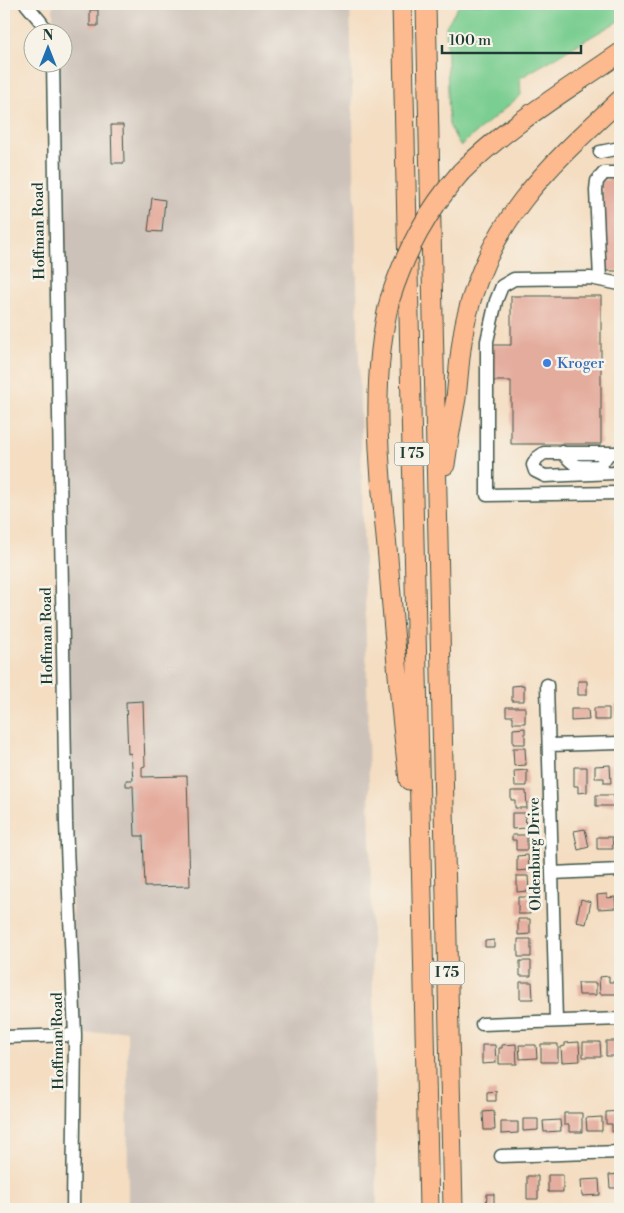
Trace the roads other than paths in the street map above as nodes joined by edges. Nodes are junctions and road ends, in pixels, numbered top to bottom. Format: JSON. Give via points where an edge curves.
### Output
{"nodes":[{"id":1,"x":26,"y":4,"type":"edge"},
{"id":2,"x":402,"y":4,"type":"edge"},
{"id":3,"x":426,"y":4,"type":"edge"},
{"id":4,"x":41,"y":22,"type":"edge"},
{"id":5,"x":620,"y":53,"type":"edge"},
{"id":6,"x":53,"y":72,"type":"edge"},
{"id":7,"x":620,"y":100,"type":"edge"},
{"id":8,"x":620,"y":148,"type":"edge"},
{"id":9,"x":600,"y":152,"type":"dead end"},
{"id":10,"x":620,"y":172,"type":"edge"},
{"id":11,"x":600,"y":280,"type":"junction"},
{"id":12,"x":620,"y":284,"type":"edge"},
{"id":13,"x":615,"y":453,"type":"edge"},
{"id":14,"x":620,"y":470,"type":"edge"},
{"id":15,"x":620,"y":493,"type":"edge"},
{"id":16,"x":437,"y":510,"type":"junction"},
{"id":17,"x":548,"y":685,"type":"dead end"},
{"id":18,"x":620,"y":742,"type":"edge"},
{"id":19,"x":549,"y":745,"type":"junction"},
{"id":20,"x":620,"y":870,"type":"edge"},
{"id":21,"x":552,"y":873,"type":"junction"},
{"id":22,"x":422,"y":904,"type":"junction"},
{"id":23,"x":620,"y":1019,"type":"edge"},
{"id":24,"x":556,"y":1022,"type":"junction"},
{"id":25,"x":482,"y":1024,"type":"dead end"},
{"id":26,"x":75,"y":1035,"type":"junction"},
{"id":27,"x":4,"y":1038,"type":"edge"},
{"id":28,"x":620,"y":1152,"type":"edge"},
{"id":29,"x":501,"y":1156,"type":"dead end"},
{"id":30,"x":73,"y":1209,"type":"edge"},
{"id":31,"x":429,"y":1209,"type":"edge"},
{"id":32,"x":453,"y":1209,"type":"edge"}],
"edges":[{"from":1,"to":4,"type":"street"},
{"from":2,"to":22,"type":"highway","number":"I 75"},
{"from":3,"to":16,"type":"highway","number":"I 75"},
{"from":5,"to":22,"type":"highway","bridge":true,"via":[[499,138],[461,172],[433,206],[418,231],[390,299],[379,362],[381,471],[396,663]]},
{"from":6,"to":26,"type":"street","name":"Hoffman Road","via":[[66,814]]},
{"from":7,"to":16,"type":"highway","via":[[523,198],[484,263],[466,321]]},
{"from":8,"to":9,"type":"street"},
{"from":10,"to":11,"type":"street","via":[[604,173],[597,181]]},
{"from":11,"to":12,"type":"street"},
{"from":11,"to":15,"type":"street","via":[[514,279],[502,286],[487,341],[487,495]]},
{"from":13,"to":14,"type":"street","via":[[600,466],[575,466],[562,452],[544,453],[533,465],[535,471],[545,476],[614,473]]},
{"from":16,"to":32,"type":"highway","number":"I 75"},
{"from":17,"to":19,"type":"street","name":"Oldenburg Drive"},
{"from":18,"to":19,"type":"street"},
{"from":19,"to":21,"type":"street","name":"Oldenburg Drive"},
{"from":20,"to":21,"type":"street"},
{"from":21,"to":24,"type":"street","name":"Oldenburg Drive"},
{"from":22,"to":31,"type":"highway","number":"I 75"},
{"from":23,"to":24,"type":"street"},
{"from":24,"to":25,"type":"street"},
{"from":26,"to":27,"type":"street"},
{"from":26,"to":30,"type":"street","name":"Hoffman Road"},
{"from":28,"to":29,"type":"street"}]}
